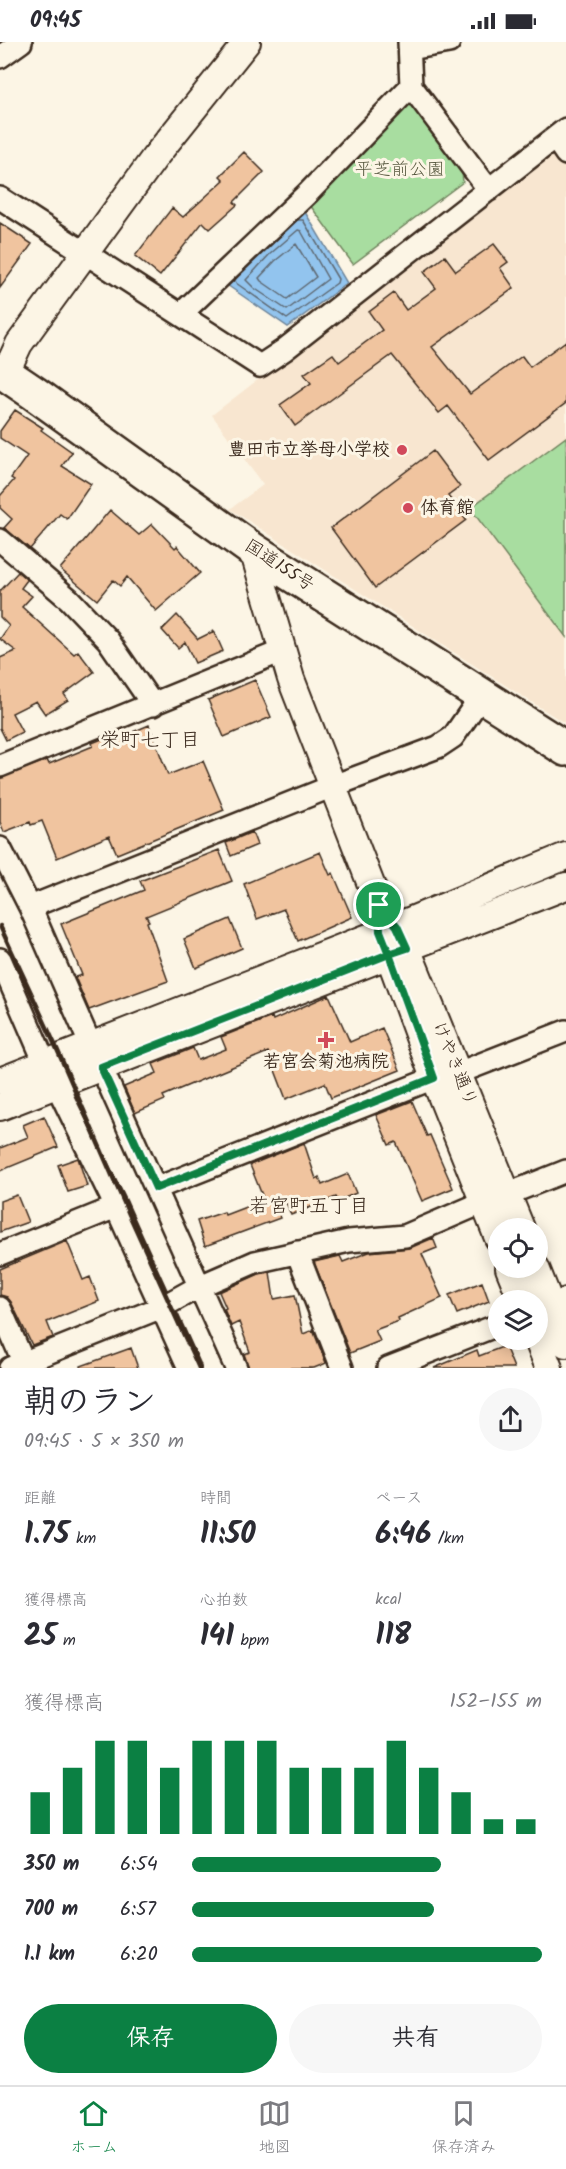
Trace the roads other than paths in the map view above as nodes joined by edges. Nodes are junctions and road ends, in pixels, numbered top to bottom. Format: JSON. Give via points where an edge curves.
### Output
{"nodes":[{"id":1,"x":21,"y":42,"type":"edge"},
{"id":2,"x":247,"y":42,"type":"edge"},
{"id":3,"x":449,"y":42,"type":"edge"},
{"id":4,"x":410,"y":45,"type":"edge"},
{"id":5,"x":0,"y":57,"type":"edge"},
{"id":6,"x":411,"y":86,"type":"junction"},
{"id":7,"x":562,"y":140,"type":"edge"},
{"id":8,"x":489,"y":190,"type":"junction"},
{"id":9,"x":0,"y":198,"type":"edge"},
{"id":10,"x":86,"y":254,"type":"junction"},
{"id":11,"x":181,"y":314,"type":"junction"},
{"id":12,"x":2,"y":374,"type":"edge"},
{"id":13,"x":0,"y":540,"type":"edge"},
{"id":14,"x":253,"y":550,"type":"junction"},
{"id":15,"x":282,"y":651,"type":"junction"},
{"id":16,"x":482,"y":695,"type":"junction"},
{"id":17,"x":153,"y":705,"type":"junction"},
{"id":18,"x":566,"y":749,"type":"edge"},
{"id":19,"x":0,"y":766,"type":"edge"},
{"id":20,"x":333,"y":786,"type":"junction"},
{"id":21,"x":0,"y":848,"type":"edge"},
{"id":22,"x":566,"y":856,"type":"edge"},
{"id":23,"x":566,"y":886,"type":"edge"},
{"id":24,"x":30,"y":907,"type":"junction"},
{"id":25,"x":393,"y":940,"type":"junction"},
{"id":26,"x":0,"y":959,"type":"edge"},
{"id":27,"x":566,"y":1031,"type":"edge"},
{"id":28,"x":96,"y":1056,"type":"junction"},
{"id":29,"x":45,"y":1063,"type":"junction"},
{"id":30,"x":446,"y":1075,"type":"junction"},
{"id":31,"x":0,"y":1081,"type":"edge"},
{"id":32,"x":57,"y":1086,"type":"junction"},
{"id":33,"x":0,"y":1107,"type":"edge"},
{"id":34,"x":566,"y":1172,"type":"edge"},
{"id":35,"x":156,"y":1188,"type":"junction"},
{"id":36,"x":508,"y":1194,"type":"junction"},
{"id":37,"x":484,"y":1202,"type":"junction"},
{"id":38,"x":116,"y":1207,"type":"junction"},
{"id":39,"x":490,"y":1218,"type":"edge"},
{"id":40,"x":517,"y":1218,"type":"edge"},
{"id":41,"x":297,"y":1252,"type":"junction"},
{"id":42,"x":0,"y":1254,"type":"edge"},
{"id":43,"x":540,"y":1278,"type":"edge"},
{"id":44,"x":198,"y":1287,"type":"junction"},
{"id":45,"x":551,"y":1306,"type":"edge"},
{"id":46,"x":162,"y":1307,"type":"junction"},
{"id":47,"x":0,"y":1308,"type":"edge"},
{"id":48,"x":488,"y":1329,"type":"edge"},
{"id":49,"x":566,"y":1344,"type":"edge"},
{"id":50,"x":542,"y":1350,"type":"edge"},
{"id":51,"x":20,"y":1366,"type":"edge"},
{"id":52,"x":189,"y":1368,"type":"edge"},
{"id":53,"x":236,"y":1368,"type":"edge"},
{"id":54,"x":342,"y":1368,"type":"edge"},
{"id":55,"x":388,"y":1368,"type":"edge"},
{"id":56,"x":549,"y":1368,"type":"edge"}],
"edges":[{"from":1,"to":5,"type":"street"},
{"from":2,"to":10,"type":"street","via":[[155,157]]},
{"from":3,"to":4,"type":"street"},
{"from":4,"to":6,"type":"street"},
{"from":6,"to":8,"type":"street"},
{"from":6,"to":11,"type":"street","via":[[309,192]]},
{"from":7,"to":8,"type":"street"},
{"from":8,"to":11,"type":"street","via":[[260,366]]},
{"from":9,"to":10,"type":"street"},
{"from":10,"to":11,"type":"street"},
{"from":10,"to":12,"type":"street","via":[[19,344]]},
{"from":12,"to":14,"type":"highway","name":"国道155号"},
{"from":13,"to":17,"type":"street","via":[[69,599],[100,632]]},
{"from":14,"to":15,"type":"street"},
{"from":14,"to":16,"type":"highway","name":"国道155号"},
{"from":15,"to":17,"type":"street"},
{"from":15,"to":20,"type":"street"},
{"from":16,"to":18,"type":"highway","name":"国道155号"},
{"from":16,"to":20,"type":"street","via":[[446,743]]},
{"from":17,"to":19,"type":"street"},
{"from":20,"to":24,"type":"street"},
{"from":20,"to":25,"type":"street"},
{"from":21,"to":24,"type":"street"},
{"from":22,"to":25,"type":"street"},
{"from":23,"to":25,"type":"street"},
{"from":24,"to":28,"type":"street"},
{"from":25,"to":28,"type":"street"},
{"from":25,"to":30,"type":"street"},
{"from":26,"to":29,"type":"street"},
{"from":27,"to":30,"type":"street"},
{"from":28,"to":29,"type":"street"},
{"from":28,"to":32,"type":"street"},
{"from":28,"to":35,"type":"street"},
{"from":29,"to":31,"type":"street"},
{"from":30,"to":35,"type":"street"},
{"from":30,"to":36,"type":"street","name":"けやき通り"},
{"from":30,"to":37,"type":"street"},
{"from":32,"to":33,"type":"street"},
{"from":32,"to":38,"type":"street"},
{"from":34,"to":36,"type":"street"},
{"from":35,"to":44,"type":"street"},
{"from":36,"to":40,"type":"street","name":"けやき通り"},
{"from":37,"to":39,"type":"street"},
{"from":37,"to":41,"type":"street","via":[[405,1236],[349,1241]]},
{"from":38,"to":42,"type":"street"},
{"from":38,"to":46,"type":"street"},
{"from":41,"to":44,"type":"street","via":[[255,1262]]},
{"from":41,"to":54,"type":"street"},
{"from":43,"to":45,"type":"street"},
{"from":44,"to":46,"type":"street"},
{"from":44,"to":53,"type":"street"},
{"from":45,"to":49,"type":"street"},
{"from":46,"to":51,"type":"street"},
{"from":46,"to":52,"type":"street"},
{"from":47,"to":51,"type":"street"},
{"from":48,"to":55,"type":"street"},
{"from":50,"to":56,"type":"street"}]}
